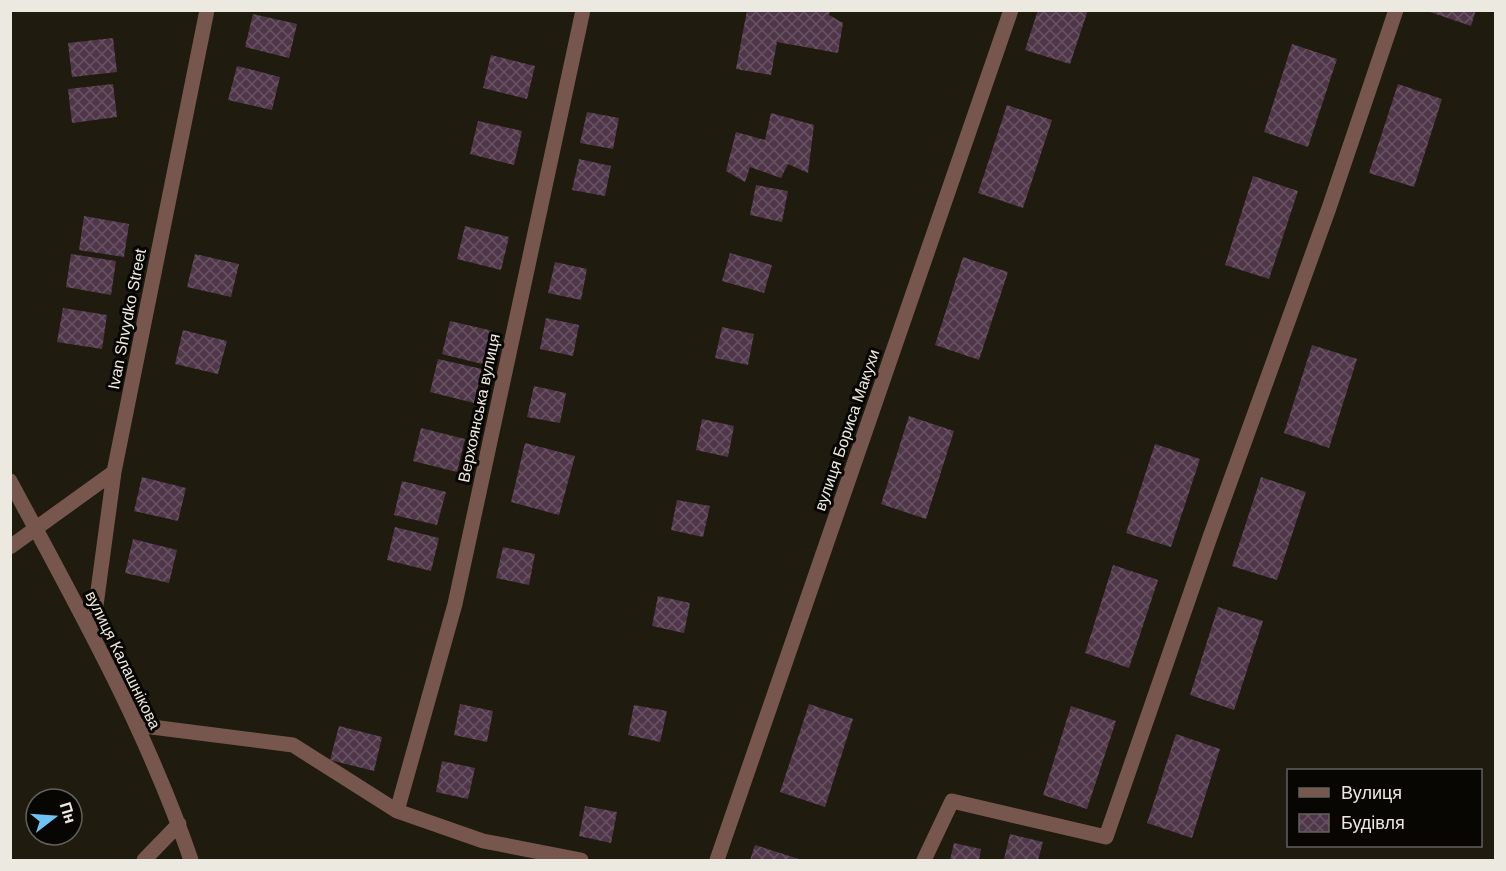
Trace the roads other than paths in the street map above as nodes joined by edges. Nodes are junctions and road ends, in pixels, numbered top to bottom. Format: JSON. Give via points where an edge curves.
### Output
{"nodes":[{"id":1,"x":207,"y":10,"type":"edge"},
{"id":2,"x":583,"y":10,"type":"edge"},
{"id":3,"x":1011,"y":10,"type":"edge"},
{"id":4,"x":1396,"y":10,"type":"edge"},
{"id":5,"x":114,"y":472,"type":"junction"},
{"id":6,"x":10,"y":481,"type":"edge"},
{"id":7,"x":36,"y":528,"type":"junction"},
{"id":8,"x":10,"y":547,"type":"edge"},
{"id":9,"x":92,"y":635,"type":"junction"},
{"id":10,"x":136,"y":725,"type":"junction"},
{"id":11,"x":397,"y":810,"type":"junction"},
{"id":12,"x":179,"y":824,"type":"junction"},
{"id":13,"x":144,"y":861,"type":"edge"},
{"id":14,"x":191,"y":861,"type":"edge"},
{"id":15,"x":580,"y":861,"type":"edge"},
{"id":16,"x":717,"y":861,"type":"edge"},
{"id":17,"x":924,"y":861,"type":"edge"}],
"edges":[{"from":1,"to":5,"type":"street","name":"Ivan Shvydko Street"},
{"from":2,"to":11,"type":"street","name":"Верхоянська вулиця","via":[[455,604]]},
{"from":3,"to":16,"type":"street","name":"вулиця Бориса Макухи"},
{"from":4,"to":17,"type":"street","via":[[1106,837],[952,801]]},
{"from":5,"to":7,"type":"street"},
{"from":5,"to":9,"type":"street","name":"Ivan Shvydko Street"},
{"from":6,"to":7,"type":"street","name":"вулиця Калашнікова"},
{"from":7,"to":8,"type":"street"},
{"from":7,"to":9,"type":"street","name":"вулиця Калашнікова"},
{"from":9,"to":10,"type":"street","name":"вулиця Калашнікова"},
{"from":10,"to":11,"type":"street","via":[[293,745]]},
{"from":10,"to":12,"type":"street","name":"вулиця Калашнікова"},
{"from":11,"to":15,"type":"street","via":[[483,841]]},
{"from":12,"to":13,"type":"street"},
{"from":12,"to":14,"type":"street","name":"вулиця Калашнікова"}]}
